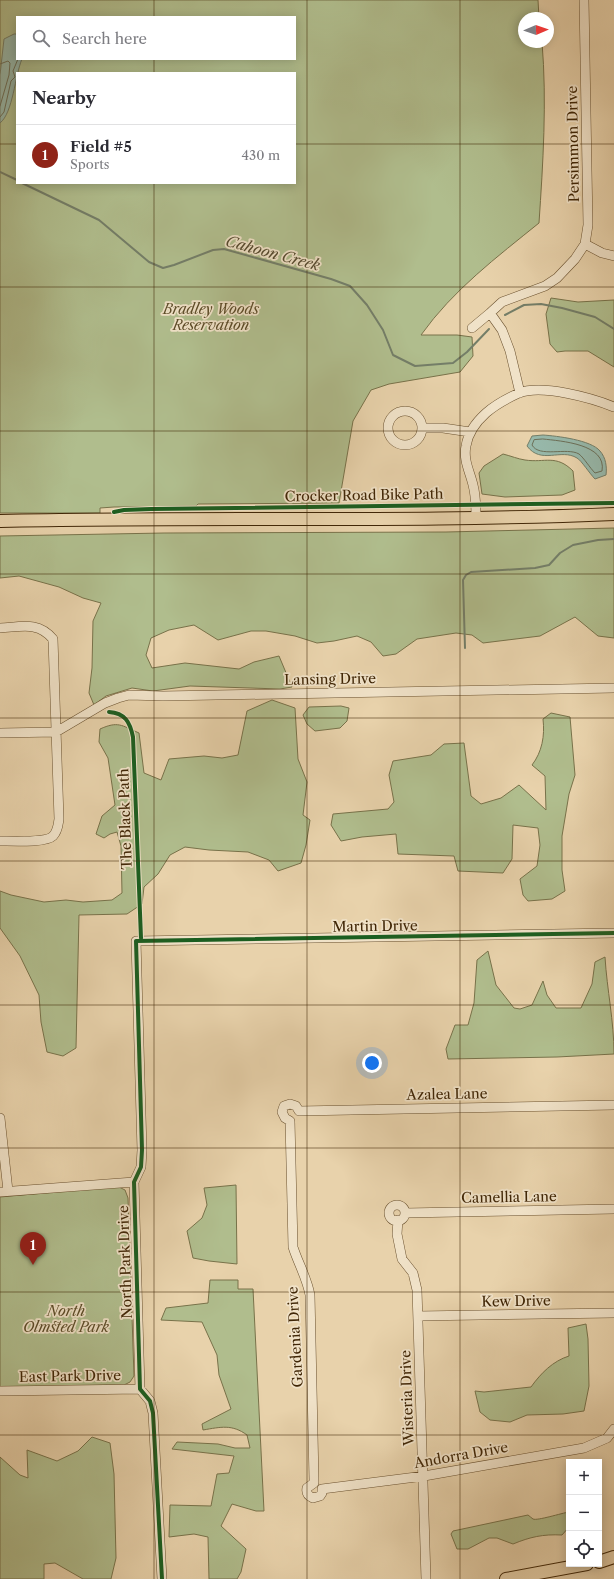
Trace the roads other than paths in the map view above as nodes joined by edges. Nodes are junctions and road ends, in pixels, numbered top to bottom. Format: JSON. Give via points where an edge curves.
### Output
{"nodes":[{"id":1,"x":584,"y":0,"type":"edge"},
{"id":2,"x":585,"y":244,"type":"junction"},
{"id":3,"x":614,"y":256,"type":"edge"},
{"id":4,"x":490,"y":313,"type":"junction"},
{"id":5,"x":472,"y":328,"type":"dead end"},
{"id":6,"x":520,"y":393,"type":"junction"},
{"id":7,"x":614,"y":407,"type":"edge"},
{"id":8,"x":422,"y":428,"type":"dead end"},
{"id":9,"x":470,"y":432,"type":"junction"},
{"id":10,"x":614,"y":514,"type":"edge"},
{"id":11,"x":476,"y":518,"type":"junction"},
{"id":12,"x":0,"y":521,"type":"edge"},
{"id":13,"x":0,"y":628,"type":"edge"},
{"id":14,"x":614,"y":688,"type":"edge"},
{"id":15,"x":56,"y":732,"type":"junction"},
{"id":16,"x":0,"y":733,"type":"edge"},
{"id":17,"x":0,"y":841,"type":"edge"},
{"id":18,"x":614,"y":933,"type":"edge"},
{"id":19,"x":136,"y":941,"type":"joint"},
{"id":20,"x":614,"y":1105,"type":"edge"},
{"id":21,"x":284,"y":1106,"type":"joint"},
{"id":22,"x":299,"y":1111,"type":"junction"},
{"id":23,"x":0,"y":1118,"type":"edge"},
{"id":24,"x":290,"y":1121,"type":"junction"},
{"id":25,"x":134,"y":1182,"type":"junction"},
{"id":26,"x":4,"y":1192,"type":"edge"},
{"id":27,"x":614,"y":1209,"type":"edge"},
{"id":28,"x":405,"y":1213,"type":"junction"},
{"id":29,"x":398,"y":1220,"type":"junction"},
{"id":30,"x":614,"y":1313,"type":"edge"},
{"id":31,"x":418,"y":1316,"type":"junction"},
{"id":32,"x":140,"y":1389,"type":"junction"},
{"id":33,"x":0,"y":1391,"type":"edge"},
{"id":34,"x":614,"y":1429,"type":"edge"},
{"id":35,"x":424,"y":1476,"type":"junction"},
{"id":36,"x":314,"y":1483,"type":"junction"},
{"id":37,"x":322,"y":1489,"type":"junction"},
{"id":38,"x":614,"y":1557,"type":"edge"},
{"id":39,"x":602,"y":1561,"type":"edge"},
{"id":40,"x":571,"y":1567,"type":"edge"},
{"id":41,"x":162,"y":1579,"type":"edge"},
{"id":42,"x":426,"y":1579,"type":"edge"},
{"id":43,"x":506,"y":1579,"type":"edge"}],
"edges":[{"from":1,"to":2,"type":"street","name":"Persimmon Drive","via":[[588,225]]},
{"from":2,"to":3,"type":"street"},
{"from":2,"to":4,"type":"street","name":"Persimmon Drive","via":[[575,259],[546,286],[502,302]]},
{"from":4,"to":5,"type":"street","name":"Persimmon Drive"},
{"from":4,"to":6,"type":"street","via":[[502,330],[510,351]]},
{"from":6,"to":7,"type":"street","via":[[532,390],[553,391],[596,400]]},
{"from":6,"to":9,"type":"street","via":[[493,407]]},
{"from":8,"to":9,"type":"street"},
{"from":9,"to":11,"type":"street","via":[[465,447],[476,498]]},
{"from":10,"to":11,"type":"main road"},
{"from":11,"to":12,"type":"main road","via":[[117,518]]},
{"from":13,"to":15,"type":"street","via":[[39,628],[53,639]]},
{"from":14,"to":15,"type":"street","name":"Lansing Drive","via":[[129,695],[105,703]]},
{"from":15,"to":16,"type":"street"},
{"from":15,"to":17,"type":"street","via":[[58,828],[52,837],[44,840]]},
{"from":18,"to":19,"type":"street","name":"Martin Drive"},
{"from":19,"to":25,"type":"street","name":"North Park Drive","via":[[142,1150],[141,1167]]},
{"from":20,"to":22,"type":"street","name":"Azalea Lane"},
{"from":21,"to":22,"type":"street","name":"Azalea Lane","via":[[294,1104]]},
{"from":21,"to":24,"type":"street","name":"Gardenia Drive","via":[[282,1114]]},
{"from":22,"to":24,"type":"street"},
{"from":23,"to":26,"type":"street"},
{"from":24,"to":36,"type":"street","name":"Gardenia Drive","via":[[293,1247],[306,1277],[310,1295]]},
{"from":25,"to":26,"type":"street"},
{"from":25,"to":32,"type":"street","name":"North Park Drive"},
{"from":27,"to":28,"type":"street","name":"Camellia Lane"},
{"from":28,"to":29,"type":"street","via":[[404,1217]]},
{"from":28,"to":29,"type":"street","via":[[400,1206],[395,1205],[391,1208],[390,1216]]},
{"from":29,"to":31,"type":"street","name":"Wisteria Drive","via":[[397,1234],[402,1259],[413,1273],[417,1290]]},
{"from":30,"to":31,"type":"street","name":"Kew Drive"},
{"from":31,"to":35,"type":"street","name":"Wisteria Drive"},
{"from":32,"to":33,"type":"street","name":"East Park Drive"},
{"from":32,"to":41,"type":"street","via":[[150,1401],[153,1413]]},
{"from":34,"to":35,"type":"street","name":"Andorra Drive","via":[[607,1438],[584,1448]]},
{"from":35,"to":37,"type":"street","name":"Andorra Drive"},
{"from":35,"to":42,"type":"street","name":"Wisteria Drive"},
{"from":36,"to":37,"type":"street","via":[[319,1484]]},
{"from":36,"to":37,"type":"street","name":"Gardenia Drive","via":[[309,1485],[307,1490],[309,1496],[320,1496]]},
{"from":38,"to":39,"type":"main road"},
{"from":40,"to":43,"type":"main road"}]}
